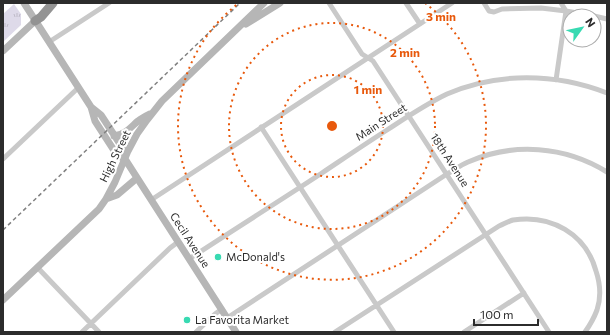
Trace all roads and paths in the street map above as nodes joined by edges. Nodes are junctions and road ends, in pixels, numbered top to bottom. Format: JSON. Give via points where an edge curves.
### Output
{"nodes":[{"id":1,"x":24,"y":3,"type":"edge"},
{"id":2,"x":53,"y":3,"type":"edge"},
{"id":3,"x":109,"y":3,"type":"edge"},
{"id":4,"x":264,"y":3,"type":"edge"},
{"id":5,"x":280,"y":3,"type":"edge"},
{"id":6,"x":329,"y":3,"type":"edge"},
{"id":7,"x":406,"y":3,"type":"edge"},
{"id":8,"x":452,"y":3,"type":"edge"},
{"id":9,"x":484,"y":3,"type":"edge"},
{"id":10,"x":562,"y":11,"type":"edge"},
{"id":11,"x":35,"y":21,"type":"junction"},
{"id":12,"x":420,"y":24,"type":"junction"},
{"id":13,"x":236,"y":30,"type":"junction"},
{"id":14,"x":562,"y":39,"type":"edge"},
{"id":15,"x":49,"y":42,"type":"junction"},
{"id":16,"x":3,"y":51,"type":"edge"},
{"id":17,"x":368,"y":58,"type":"junction"},
{"id":18,"x":556,"y":80,"type":"junction"},
{"id":19,"x":78,"y":88,"type":"junction"},
{"id":20,"x":607,"y":93,"type":"edge"},
{"id":21,"x":91,"y":107,"type":"junction"},
{"id":22,"x":154,"y":112,"type":"junction"},
{"id":23,"x":409,"y":116,"type":"junction"},
{"id":24,"x":261,"y":128,"type":"junction"},
{"id":25,"x":114,"y":136,"type":"junction"},
{"id":26,"x":3,"y":159,"type":"edge"},
{"id":27,"x":124,"y":159,"type":"junction"},
{"id":28,"x":607,"y":172,"type":"edge"},
{"id":29,"x":447,"y":174,"type":"junction"},
{"id":30,"x":137,"y":178,"type":"junction"},
{"id":31,"x":300,"y":188,"type":"junction"},
{"id":32,"x":106,"y":199,"type":"junction"},
{"id":33,"x":151,"y":200,"type":"junction"},
{"id":34,"x":486,"y":234,"type":"junction"},
{"id":35,"x":178,"y":242,"type":"junction"},
{"id":36,"x":338,"y":246,"type":"junction"},
{"id":37,"x":189,"y":259,"type":"junction"},
{"id":38,"x":37,"y":267,"type":"junction"},
{"id":39,"x":524,"y":293,"type":"junction"},
{"id":40,"x":3,"y":300,"type":"edge"},
{"id":41,"x":376,"y":305,"type":"junction"},
{"id":42,"x":222,"y":309,"type":"junction"},
{"id":43,"x":227,"y":318,"type":"junction"},
{"id":44,"x":91,"y":324,"type":"junction"},
{"id":45,"x":82,"y":332,"type":"edge"},
{"id":46,"x":99,"y":332,"type":"edge"},
{"id":47,"x":196,"y":332,"type":"edge"},
{"id":48,"x":236,"y":332,"type":"edge"},
{"id":49,"x":335,"y":332,"type":"edge"},
{"id":50,"x":394,"y":332,"type":"edge"},
{"id":51,"x":464,"y":332,"type":"edge"},
{"id":52,"x":549,"y":332,"type":"edge"},
{"id":53,"x":585,"y":332,"type":"edge"}],
"edges":[{"from":1,"to":11,"type":"main road","name":"Cecil Avenue"},
{"from":2,"to":11,"type":"highway"},
{"from":3,"to":15,"type":"street"},
{"from":4,"to":13,"type":"main road","name":"High Street"},
{"from":5,"to":13,"type":"main road"},
{"from":6,"to":17,"type":"street","name":"18th Avenue","via":[[362,54]]},
{"from":7,"to":12,"type":"street"},
{"from":8,"to":12,"type":"street"},
{"from":9,"to":10,"type":"street","via":[[489,11],[494,12],[515,8]]},
{"from":11,"to":15,"type":"main road","name":"Cecil Avenue"},
{"from":11,"to":16,"type":"main road"},
{"from":12,"to":17,"type":"street"},
{"from":13,"to":22,"type":"main road","name":"High Street","via":[[162,101]]},
{"from":14,"to":18,"type":"street"},
{"from":15,"to":19,"type":"main road","name":"Cecil Avenue"},
{"from":17,"to":23,"type":"street","name":"18th Avenue","via":[[373,61]]},
{"from":17,"to":24,"type":"street"},
{"from":18,"to":20,"type":"street","name":"Main Street"},
{"from":18,"to":23,"type":"street","name":"Main Street","via":[[514,78],[492,81],[448,94]]},
{"from":19,"to":21,"type":"main road","name":"Cecil Avenue"},
{"from":19,"to":26,"type":"street"},
{"from":21,"to":25,"type":"main road","name":"Cecil Avenue","via":[[101,116]]},
{"from":21,"to":27,"type":"main road","name":"Cecil Avenue","via":[[95,121],[117,155]]},
{"from":22,"to":25,"type":"main road","via":[[140,119],[120,136]]},
{"from":22,"to":27,"type":"main road","name":"High Street","via":[[137,134]]},
{"from":23,"to":29,"type":"street","name":"18th Avenue"},
{"from":23,"to":31,"type":"street","name":"Main Street"},
{"from":24,"to":31,"type":"street"},
{"from":24,"to":33,"type":"street"},
{"from":25,"to":27,"type":"main road","name":"Cecil Avenue","via":[[122,147]]},
{"from":27,"to":30,"type":"main road","name":"Cecil Avenue"},
{"from":27,"to":32,"type":"main road","name":"High Street"},
{"from":28,"to":29,"type":"street","via":[[578,157],[532,149],[488,154]]},
{"from":29,"to":34,"type":"street","name":"18th Avenue"},
{"from":29,"to":36,"type":"street"},
{"from":30,"to":32,"type":"main road","via":[[117,195]]},
{"from":30,"to":33,"type":"main road","name":"Cecil Avenue"},
{"from":31,"to":36,"type":"street"},
{"from":31,"to":37,"type":"street","name":"Main Street"},
{"from":32,"to":38,"type":"main road","name":"High Street","via":[[99,209]]},
{"from":33,"to":35,"type":"main road","name":"Cecil Avenue"},
{"from":34,"to":39,"type":"street","name":"18th Avenue"},
{"from":34,"to":41,"type":"street"},
{"from":34,"to":53,"type":"street","via":[[512,220],[527,219],[541,220],[568,230],[589,252],[599,280],[597,309]]},
{"from":35,"to":37,"type":"main road","name":"Cecil Avenue"},
{"from":35,"to":44,"type":"street"},
{"from":36,"to":41,"type":"street"},
{"from":36,"to":43,"type":"street"},
{"from":37,"to":42,"type":"main road","name":"Cecil Avenue"},
{"from":38,"to":40,"type":"main road","name":"High Street"},
{"from":38,"to":44,"type":"street"},
{"from":39,"to":51,"type":"street"},
{"from":39,"to":52,"type":"street","name":"18th Avenue"},
{"from":41,"to":49,"type":"street"},
{"from":41,"to":50,"type":"street"},
{"from":42,"to":43,"type":"main road","name":"Cecil Avenue"},
{"from":42,"to":47,"type":"street"},
{"from":43,"to":48,"type":"main road","name":"Cecil Avenue"},
{"from":44,"to":45,"type":"street"},
{"from":44,"to":46,"type":"street"}]}
